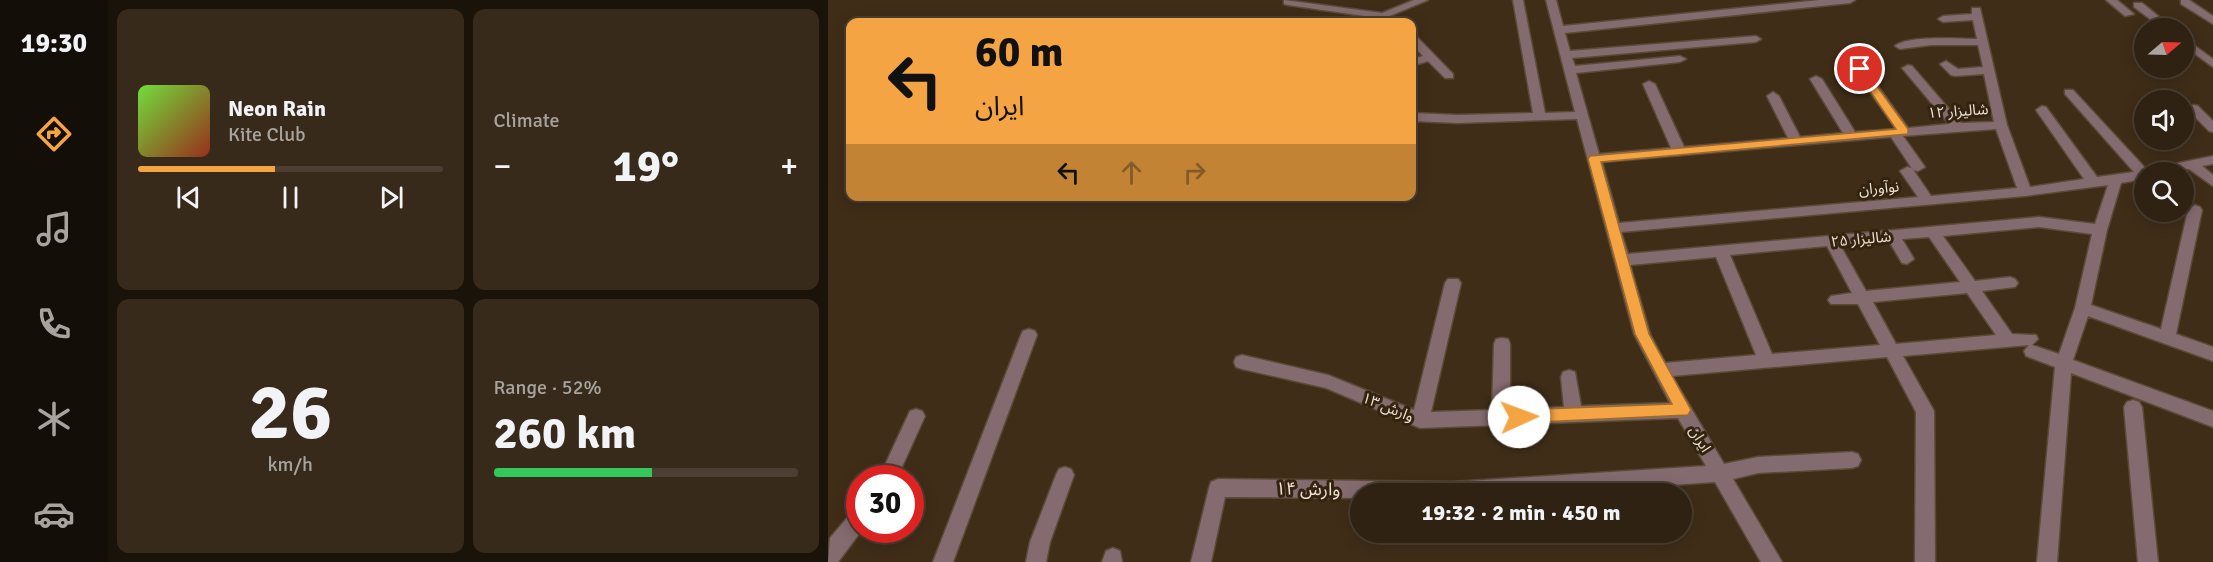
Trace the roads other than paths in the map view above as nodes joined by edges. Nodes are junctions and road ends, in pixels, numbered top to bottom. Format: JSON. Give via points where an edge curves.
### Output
{"nodes":[{"id":1,"x":1361,"y":0,"type":"edge"},
{"id":2,"x":1422,"y":0,"type":"edge"},
{"id":3,"x":1518,"y":0,"type":"edge"},
{"id":4,"x":1551,"y":0,"type":"edge"},
{"id":5,"x":1850,"y":0,"type":"edge"},
{"id":6,"x":2111,"y":0,"type":"edge"},
{"id":7,"x":1288,"y":2,"type":"dead end"},
{"id":8,"x":1303,"y":2,"type":"edge"},
{"id":9,"x":2185,"y":2,"type":"dead end"},
{"id":10,"x":2138,"y":5,"type":"dead end"},
{"id":11,"x":1351,"y":12,"type":"junction"},
{"id":12,"x":2129,"y":14,"type":"dead end"},
{"id":13,"x":1386,"y":15,"type":"junction"},
{"id":14,"x":1378,"y":18,"type":"edge"},
{"id":15,"x":1391,"y":18,"type":"edge"},
{"id":16,"x":2155,"y":18,"type":"edge"},
{"id":17,"x":1943,"y":19,"type":"dead end"},
{"id":18,"x":2213,"y":21,"type":"edge"},
{"id":19,"x":1559,"y":30,"type":"junction"},
{"id":20,"x":1756,"y":39,"type":"dead end"},
{"id":21,"x":1416,"y":42,"type":"edge"},
{"id":22,"x":1983,"y":42,"type":"junction"},
{"id":23,"x":1900,"y":46,"type":"dead end"},
{"id":24,"x":2194,"y":49,"type":"edge"},
{"id":25,"x":1430,"y":57,"type":"junction"},
{"id":26,"x":1680,"y":59,"type":"dead end"},
{"id":27,"x":1416,"y":62,"type":"edge"},
{"id":28,"x":1567,"y":62,"type":"junction"},
{"id":29,"x":1946,"y":64,"type":"dead end"},
{"id":30,"x":2213,"y":64,"type":"edge"},
{"id":31,"x":1908,"y":68,"type":"dead end"},
{"id":32,"x":1860,"y":69,"type":"dead end"},
{"id":33,"x":1990,"y":70,"type":"junction"},
{"id":34,"x":1449,"y":76,"type":"dead end"},
{"id":35,"x":1816,"y":79,"type":"dead end"},
{"id":36,"x":1649,"y":84,"type":"dead end"},
{"id":37,"x":2069,"y":92,"type":"dead end"},
{"id":38,"x":1773,"y":96,"type":"dead end"},
{"id":39,"x":2194,"y":109,"type":"dead end"},
{"id":40,"x":2042,"y":110,"type":"dead end"},
{"id":41,"x":1581,"y":115,"type":"junction"},
{"id":42,"x":1539,"y":116,"type":"junction"},
{"id":43,"x":1416,"y":117,"type":"edge"},
{"id":44,"x":2001,"y":125,"type":"junction"},
{"id":45,"x":1958,"y":127,"type":"junction"},
{"id":46,"x":2213,"y":128,"type":"edge"},
{"id":47,"x":1899,"y":132,"type":"junction"},
{"id":48,"x":1851,"y":136,"type":"junction"},
{"id":49,"x":1796,"y":141,"type":"junction"},
{"id":50,"x":1679,"y":151,"type":"junction"},
{"id":51,"x":1594,"y":159,"type":"junction"},
{"id":52,"x":2213,"y":159,"type":"edge"},
{"id":53,"x":2136,"y":162,"type":"edge"},
{"id":54,"x":2194,"y":163,"type":"edge"},
{"id":55,"x":2194,"y":166,"type":"edge"},
{"id":56,"x":2134,"y":176,"type":"edge"},
{"id":57,"x":2116,"y":179,"type":"junction"},
{"id":58,"x":2092,"y":182,"type":"junction"},
{"id":59,"x":2213,"y":182,"type":"edge"},
{"id":60,"x":2025,"y":192,"type":"junction"},
{"id":61,"x":1927,"y":200,"type":"junction"},
{"id":62,"x":2195,"y":210,"type":"dead end"},
{"id":63,"x":1614,"y":228,"type":"junction"},
{"id":64,"x":2100,"y":230,"type":"junction"},
{"id":65,"x":1933,"y":232,"type":"junction"},
{"id":66,"x":1893,"y":236,"type":"junction"},
{"id":67,"x":1831,"y":241,"type":"junction"},
{"id":68,"x":1721,"y":251,"type":"junction"},
{"id":69,"x":1907,"y":259,"type":"dead end"},
{"id":70,"x":1622,"y":260,"type":"junction"},
{"id":71,"x":1453,"y":283,"type":"dead end"},
{"id":72,"x":2010,"y":283,"type":"dead end"},
{"id":73,"x":1970,"y":286,"type":"junction"},
{"id":74,"x":1863,"y":297,"type":"junction"},
{"id":75,"x":1836,"y":300,"type":"dead end"},
{"id":76,"x":2083,"y":308,"type":"junction"},
{"id":77,"x":1029,"y":335,"type":"dead end"},
{"id":78,"x":2167,"y":337,"type":"junction"},
{"id":79,"x":2008,"y":341,"type":"junction"},
{"id":80,"x":1502,"y":344,"type":"dead end"},
{"id":81,"x":1893,"y":352,"type":"junction"},
{"id":82,"x":2213,"y":354,"type":"edge"},
{"id":83,"x":1242,"y":362,"type":"dead end"},
{"id":84,"x":1767,"y":362,"type":"junction"},
{"id":85,"x":2064,"y":363,"type":"junction"},
{"id":86,"x":1660,"y":370,"type":"junction"},
{"id":87,"x":1569,"y":377,"type":"dead end"},
{"id":88,"x":2133,"y":407,"type":"dead end"},
{"id":89,"x":1683,"y":410,"type":"junction"},
{"id":90,"x":1573,"y":415,"type":"junction"},
{"id":91,"x":916,"y":416,"type":"dead end"},
{"id":92,"x":1500,"y":417,"type":"junction"},
{"id":93,"x":1420,"y":420,"type":"junction"},
{"id":94,"x":2213,"y":420,"type":"edge"},
{"id":95,"x":1852,"y":460,"type":"dead end"},
{"id":96,"x":894,"y":465,"type":"edge"},
{"id":97,"x":1721,"y":473,"type":"junction"},
{"id":98,"x":1065,"y":474,"type":"dead end"},
{"id":99,"x":846,"y":534,"type":"edge"},
{"id":100,"x":828,"y":561,"type":"edge"},
{"id":101,"x":943,"y":562,"type":"edge"},
{"id":102,"x":1036,"y":562,"type":"edge"},
{"id":103,"x":1201,"y":562,"type":"edge"},
{"id":104,"x":1772,"y":562,"type":"edge"},
{"id":105,"x":1924,"y":562,"type":"edge"},
{"id":106,"x":2047,"y":562,"type":"edge"},
{"id":107,"x":2148,"y":562,"type":"edge"}],
"edges":[{"from":1,"to":11,"type":"street"},
{"from":2,"to":13,"type":"street"},
{"from":3,"to":42,"type":"street"},
{"from":4,"to":19,"type":"street","name":"ایران"},
{"from":5,"to":19,"type":"street"},
{"from":6,"to":12,"type":"street"},
{"from":7,"to":8,"type":"street"},
{"from":8,"to":11,"type":"street"},
{"from":9,"to":18,"type":"street"},
{"from":10,"to":16,"type":"street"},
{"from":11,"to":13,"type":"street"},
{"from":13,"to":14,"type":"street"},
{"from":13,"to":15,"type":"street"},
{"from":17,"to":22,"type":"street","via":[[1977,14]]},
{"from":19,"to":28,"type":"street","name":"ایران"},
{"from":20,"to":28,"type":"street"},
{"from":21,"to":25,"type":"street"},
{"from":22,"to":23,"type":"street"},
{"from":22,"to":33,"type":"street"},
{"from":24,"to":30,"type":"street"},
{"from":25,"to":27,"type":"street"},
{"from":25,"to":34,"type":"street"},
{"from":26,"to":28,"type":"street"},
{"from":28,"to":41,"type":"street","name":"ایران"},
{"from":29,"to":33,"type":"street","via":[[1955,73]]},
{"from":31,"to":45,"type":"street"},
{"from":32,"to":47,"type":"street"},
{"from":33,"to":44,"type":"street"},
{"from":35,"to":48,"type":"street"},
{"from":36,"to":50,"type":"street"},
{"from":37,"to":53,"type":"street"},
{"from":38,"to":49,"type":"street"},
{"from":39,"to":46,"type":"street"},
{"from":40,"to":58,"type":"street"},
{"from":41,"to":42,"type":"street"},
{"from":41,"to":51,"type":"street","name":"ایران"},
{"from":42,"to":43,"type":"street"},
{"from":44,"to":45,"type":"street","name":"شالیزار ۱۲"},
{"from":44,"to":60,"type":"street"},
{"from":45,"to":47,"type":"street","name":"شالیزار ۱۲"},
{"from":47,"to":48,"type":"street","name":"شالیزار ۱۲"},
{"from":47,"to":61,"type":"street"},
{"from":48,"to":49,"type":"street","name":"شالیزار ۱۲"},
{"from":49,"to":50,"type":"street","name":"شالیزار ۱۲"},
{"from":50,"to":51,"type":"street","name":"شالیزار ۱۲"},
{"from":51,"to":63,"type":"street","name":"ایران"},
{"from":52,"to":54,"type":"street","name":"نوآوران"},
{"from":55,"to":59,"type":"street"},
{"from":56,"to":57,"type":"street","name":"نوآوران"},
{"from":57,"to":58,"type":"street","name":"نوآوران"},
{"from":57,"to":64,"type":"street"},
{"from":58,"to":60,"type":"street","name":"نوآوران"},
{"from":60,"to":61,"type":"street","name":"نوآوران"},
{"from":61,"to":63,"type":"street","name":"نوآوران"},
{"from":62,"to":78,"type":"street"},
{"from":63,"to":70,"type":"street","name":"ایران"},
{"from":64,"to":65,"type":"street","name":"شالیزار ۲۵","via":[[2039,222]]},
{"from":64,"to":76,"type":"street"},
{"from":65,"to":66,"type":"street","name":"شالیزار ۲۵"},
{"from":65,"to":73,"type":"street"},
{"from":66,"to":67,"type":"street","name":"شالیزار ۲۵"},
{"from":66,"to":69,"type":"street"},
{"from":67,"to":68,"type":"street","name":"شالیزار ۲۵"},
{"from":67,"to":74,"type":"street"},
{"from":68,"to":70,"type":"street","name":"شالیزار ۲۵"},
{"from":68,"to":84,"type":"street"},
{"from":70,"to":86,"type":"street","name":"ایران","via":[[1642,334]]},
{"from":71,"to":93,"type":"street"},
{"from":72,"to":73,"type":"street"},
{"from":73,"to":74,"type":"street"},
{"from":73,"to":79,"type":"street"},
{"from":74,"to":75,"type":"street"},
{"from":74,"to":81,"type":"street"},
{"from":76,"to":78,"type":"street"},
{"from":76,"to":85,"type":"street"},
{"from":77,"to":101,"type":"street"},
{"from":78,"to":82,"type":"street"},
{"from":79,"to":81,"type":"street"},
{"from":79,"to":85,"type":"street","via":[[2031,345]]},
{"from":80,"to":92,"type":"street"},
{"from":81,"to":84,"type":"street"},
{"from":81,"to":105,"type":"street","via":[[1925,411]]},
{"from":83,"to":93,"type":"street","name":"وارش ۱۳","via":[[1329,382]]},
{"from":84,"to":86,"type":"street"},
{"from":85,"to":94,"type":"street"},
{"from":85,"to":106,"type":"street"},
{"from":86,"to":89,"type":"street","name":"ایران"},
{"from":87,"to":90,"type":"street"},
{"from":88,"to":107,"type":"street"},
{"from":89,"to":90,"type":"street","name":"وارش ۱۳"},
{"from":89,"to":97,"type":"street","name":"ایران"},
{"from":90,"to":92,"type":"street","name":"وارش ۱۳"},
{"from":91,"to":96,"type":"street"},
{"from":92,"to":93,"type":"street","name":"وارش ۱۳"},
{"from":95,"to":97,"type":"street","name":"وارش ۱۴","via":[[1758,465]]},
{"from":97,"to":103,"type":"street","name":"وارش ۱۴","via":[[1452,491],[1218,488]]},
{"from":97,"to":104,"type":"street","name":"ایران"},
{"from":98,"to":102,"type":"street"},
{"from":99,"to":100,"type":"street"}]}
